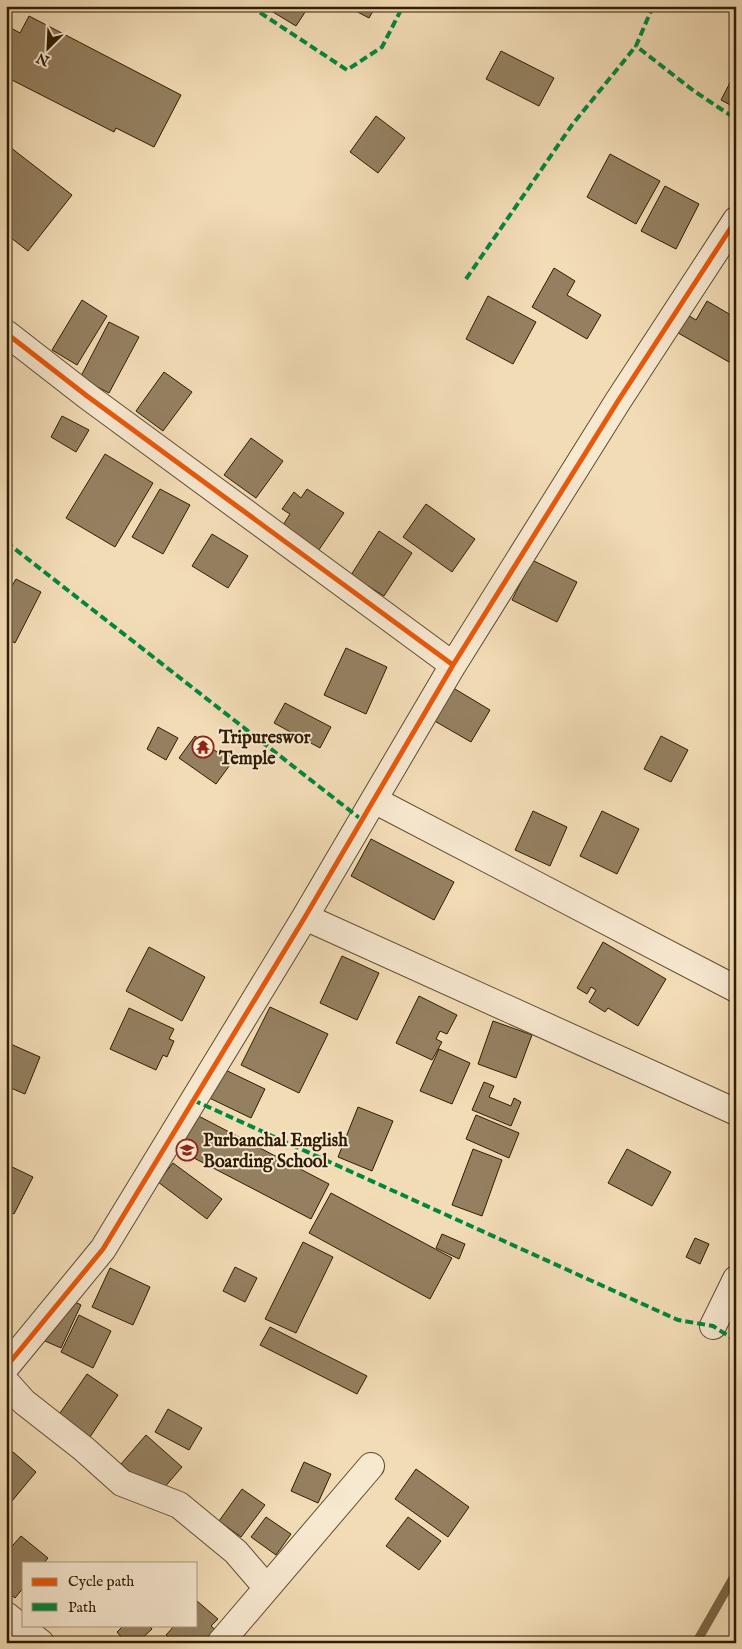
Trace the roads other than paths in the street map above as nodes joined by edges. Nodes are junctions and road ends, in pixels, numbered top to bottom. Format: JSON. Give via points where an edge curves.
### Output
{"nodes":[{"id":1,"x":736,"y":220,"type":"edge"},
{"id":2,"x":6,"y":333,"type":"edge"},
{"id":3,"x":453,"y":665,"type":"junction"},
{"id":4,"x":374,"y":800,"type":"junction"},
{"id":5,"x":305,"y":917,"type":"junction"},
{"id":6,"x":736,"y":989,"type":"edge"},
{"id":7,"x":736,"y":1112,"type":"edge"},
{"id":8,"x":736,"y":1279,"type":"edge"},
{"id":9,"x":713,"y":1326,"type":"dead end"},
{"id":10,"x":6,"y":1367,"type":"edge"},
{"id":11,"x":6,"y":1382,"type":"edge"},
{"id":12,"x":371,"y":1466,"type":"dead end"},
{"id":13,"x":267,"y":1588,"type":"junction"},
{"id":14,"x":6,"y":1615,"type":"edge"},
{"id":15,"x":41,"y":1643,"type":"edge"},
{"id":16,"x":220,"y":1643,"type":"edge"}],
"edges":[{"from":1,"to":3,"type":"street"},
{"from":2,"to":3,"type":"street"},
{"from":3,"to":4,"type":"street"},
{"from":4,"to":5,"type":"street"},
{"from":4,"to":6,"type":"street"},
{"from":5,"to":7,"type":"street"},
{"from":5,"to":10,"type":"street","via":[[103,1249]]},
{"from":8,"to":9,"type":"street"},
{"from":11,"to":13,"type":"street","via":[[24,1402],[122,1483],[179,1505],[236,1552]]},
{"from":12,"to":13,"type":"street"},
{"from":13,"to":16,"type":"street"},
{"from":14,"to":15,"type":"street"}]}
